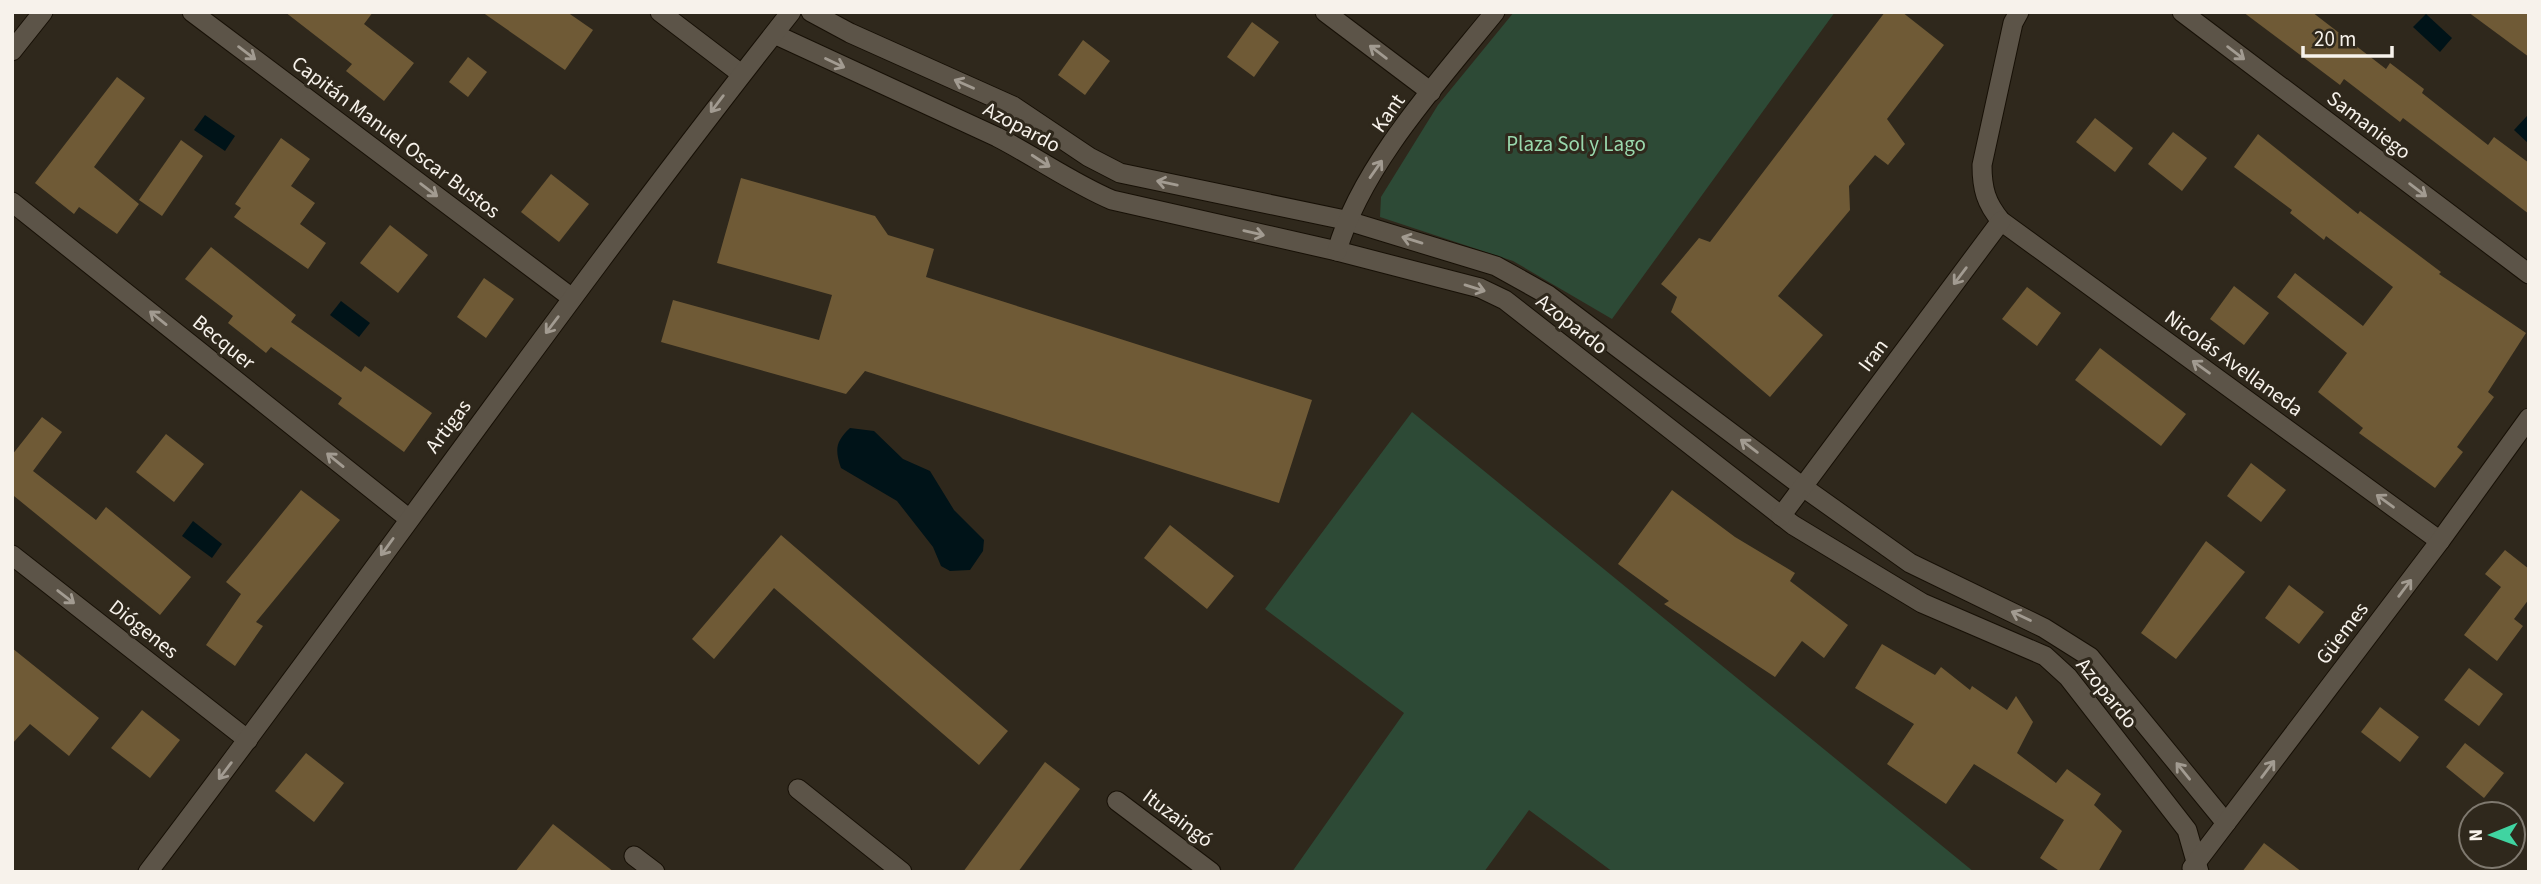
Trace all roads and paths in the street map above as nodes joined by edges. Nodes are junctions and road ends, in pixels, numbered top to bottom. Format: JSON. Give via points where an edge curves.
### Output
{"nodes":[{"id":1,"x":43,"y":12,"type":"edge"},
{"id":2,"x":192,"y":12,"type":"edge"},
{"id":3,"x":660,"y":12,"type":"edge"},
{"id":4,"x":791,"y":12,"type":"edge"},
{"id":5,"x":811,"y":12,"type":"edge"},
{"id":6,"x":1325,"y":12,"type":"edge"},
{"id":7,"x":1495,"y":12,"type":"edge"},
{"id":8,"x":2019,"y":12,"type":"edge"},
{"id":9,"x":2182,"y":12,"type":"edge"},
{"id":10,"x":774,"y":34,"type":"junction"},
{"id":11,"x":12,"y":51,"type":"edge"},
{"id":12,"x":740,"y":73,"type":"junction"},
{"id":13,"x":1431,"y":92,"type":"junction"},
{"id":14,"x":12,"y":202,"type":"edge"},
{"id":15,"x":1345,"y":220,"type":"junction"},
{"id":16,"x":2001,"y":221,"type":"junction"},
{"id":17,"x":1336,"y":251,"type":"junction"},
{"id":18,"x":2529,"y":274,"type":"edge"},
{"id":19,"x":572,"y":298,"type":"junction"},
{"id":20,"x":2529,"y":418,"type":"edge"},
{"id":21,"x":1803,"y":487,"type":"junction"},
{"id":22,"x":1781,"y":516,"type":"junction"},
{"id":23,"x":408,"y":518,"type":"junction"},
{"id":24,"x":2440,"y":541,"type":"junction"},
{"id":25,"x":12,"y":555,"type":"edge"},
{"id":26,"x":248,"y":740,"type":"junction"},
{"id":27,"x":798,"y":789,"type":"dead end"},
{"id":28,"x":1117,"y":801,"type":"dead end"},
{"id":29,"x":2226,"y":823,"type":"junction"},
{"id":30,"x":634,"y":856,"type":"dead end"},
{"id":31,"x":2194,"y":869,"type":"edge"},
{"id":32,"x":148,"y":872,"type":"edge"},
{"id":33,"x":655,"y":872,"type":"edge"},
{"id":34,"x":902,"y":872,"type":"edge"},
{"id":35,"x":1211,"y":872,"type":"edge"}],
"edges":[{"from":1,"to":11,"type":"street"},
{"from":2,"to":19,"type":"street","name":"Capitán Manuel Oscar Bustos","one_way":true},
{"from":3,"to":12,"type":"street"},
{"from":4,"to":10,"type":"street","name":"Artigas"},
{"from":15,"to":5,"type":"street","name":"Azopardo","one_way":true,"via":[[1120,173],[1013,106]]},
{"from":13,"to":6,"type":"street","one_way":true},
{"from":7,"to":13,"type":"street","name":"Kant"},
{"from":8,"to":16,"type":"street","via":[[1982,165],[1987,205]]},
{"from":9,"to":18,"type":"street","name":"Samaniego","one_way":true},
{"from":10,"to":12,"type":"street","name":"Artigas"},
{"from":10,"to":17,"type":"street","name":"Azopardo","one_way":true,"via":[[997,137],[1112,200]]},
{"from":12,"to":19,"type":"street","name":"Artigas","one_way":true},
{"from":15,"to":13,"type":"street","name":"Kant","one_way":true},
{"from":23,"to":14,"type":"street","name":"Becquer","one_way":true},
{"from":15,"to":17,"type":"street","name":"Kant"},
{"from":21,"to":15,"type":"street","name":"Azopardo","one_way":true,"via":[[1519,277]]},
{"from":16,"to":21,"type":"street","name":"Iran","one_way":true},
{"from":24,"to":16,"type":"street","name":"Nicolás Avellaneda","one_way":true},
{"from":17,"to":22,"type":"street","name":"Azopardo","one_way":true,"via":[[1480,288],[1506,300]]},
{"from":19,"to":23,"type":"street","name":"Artigas","one_way":true},
{"from":20,"to":24,"type":"street","name":"Güemes"},
{"from":21,"to":22,"type":"street","name":"Iran"},
{"from":29,"to":21,"type":"street","name":"Azopardo","one_way":true,"via":[[2090,657],[2045,628],[1910,563]]},
{"from":22,"to":31,"type":"street","name":"Azopardo","via":[[1922,603],[2045,656],[2068,677],[2187,830]]},
{"from":23,"to":26,"type":"street","name":"Artigas","one_way":true},
{"from":29,"to":24,"type":"street","name":"Güemes","one_way":true},
{"from":25,"to":26,"type":"street","name":"Diógenes","one_way":true},
{"from":26,"to":32,"type":"street","name":"Artigas","one_way":true},
{"from":27,"to":34,"type":"street"},
{"from":28,"to":35,"type":"street","name":"Ituzaingó"},
{"from":29,"to":31,"type":"street","name":"Güemes"},
{"from":30,"to":33,"type":"street"}]}
